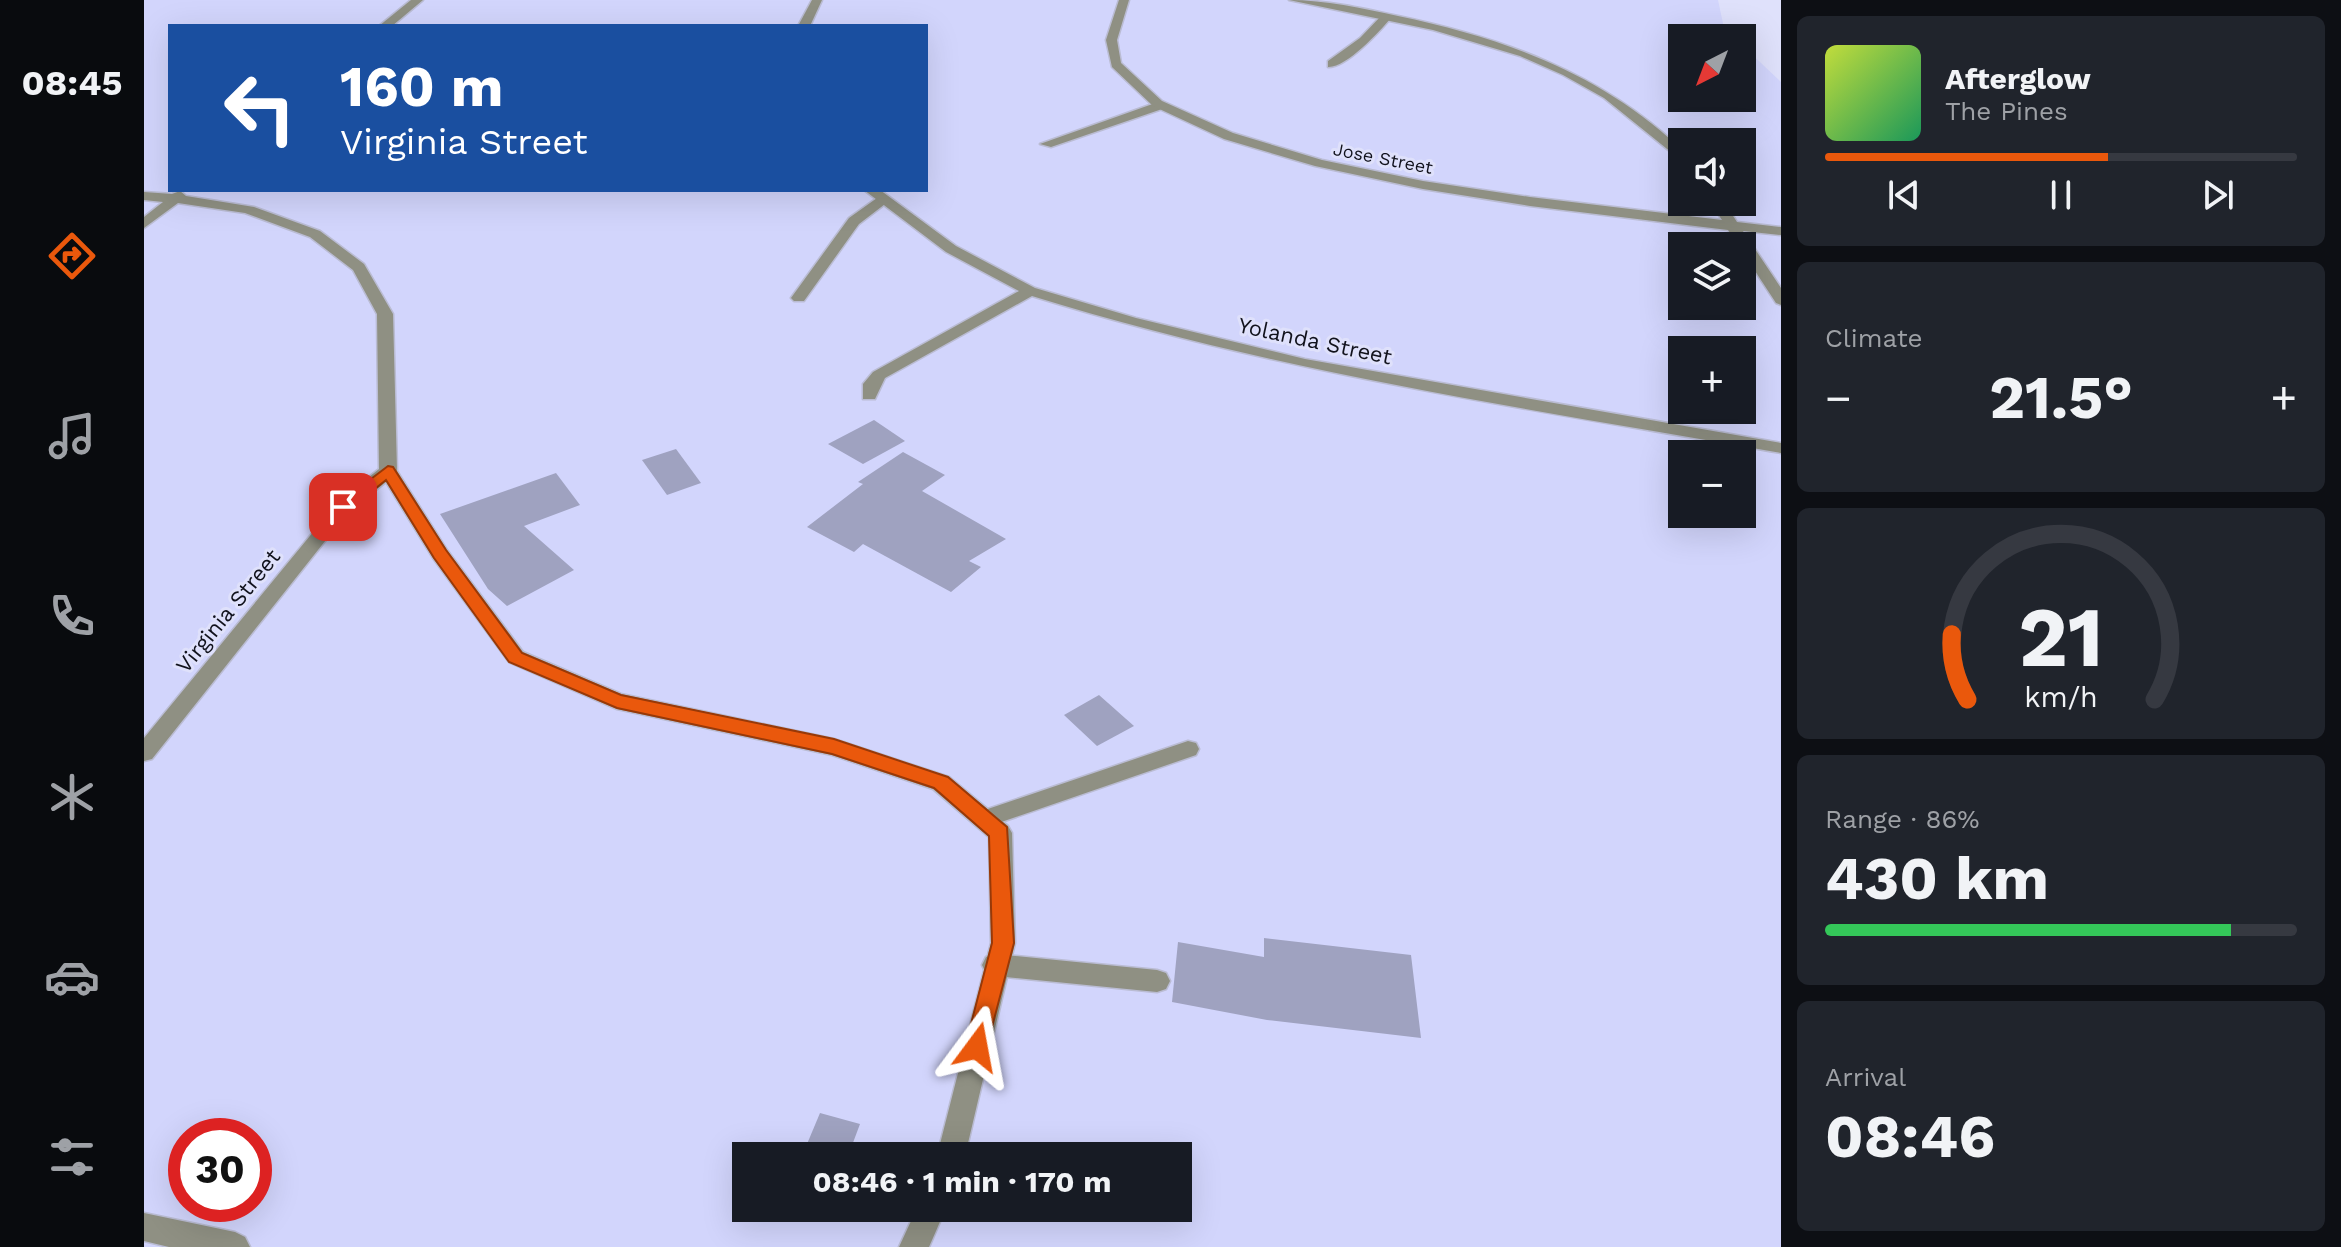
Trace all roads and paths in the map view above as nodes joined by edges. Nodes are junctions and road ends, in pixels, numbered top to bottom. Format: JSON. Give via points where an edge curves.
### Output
{"nodes":[{"id":1,"x":418,"y":0,"type":"edge"},
{"id":2,"x":817,"y":0,"type":"edge"},
{"id":3,"x":1124,"y":0,"type":"edge"},
{"id":4,"x":1294,"y":0,"type":"edge"},
{"id":5,"x":1369,"y":0,"type":"edge"},
{"id":6,"x":1361,"y":12,"type":"junction"},
{"id":7,"x":1385,"y":18,"type":"junction"},
{"id":8,"x":388,"y":24,"type":"edge"},
{"id":9,"x":805,"y":24,"type":"edge"},
{"id":10,"x":1332,"y":64,"type":"dead end"},
{"id":11,"x":1161,"y":105,"type":"junction"},
{"id":12,"x":1046,"y":144,"type":"dead end"},
{"id":13,"x":1668,"y":145,"type":"edge"},
{"id":14,"x":181,"y":194,"type":"edge"},
{"id":15,"x":876,"y":195,"type":"edge"},
{"id":16,"x":144,"y":196,"type":"edge"},
{"id":17,"x":1728,"y":216,"type":"edge"},
{"id":18,"x":144,"y":224,"type":"edge"},
{"id":19,"x":1735,"y":226,"type":"junction"},
{"id":20,"x":1781,"y":231,"type":"edge"},
{"id":21,"x":1030,"y":291,"type":"junction"},
{"id":22,"x":799,"y":298,"type":"dead end"},
{"id":23,"x":1781,"y":300,"type":"edge"},
{"id":24,"x":869,"y":395,"type":"dead end"},
{"id":25,"x":1781,"y":448,"type":"edge"},
{"id":26,"x":388,"y":471,"type":"junction"},
{"id":27,"x":1188,"y":749,"type":"dead end"},
{"id":28,"x":144,"y":753,"type":"edge"},
{"id":29,"x":984,"y":819,"type":"junction"},
{"id":30,"x":995,"y":965,"type":"junction"},
{"id":31,"x":1157,"y":981,"type":"dead end"},
{"id":32,"x":954,"y":1142,"type":"edge"},
{"id":33,"x":926,"y":1222,"type":"edge"},
{"id":34,"x":144,"y":1227,"type":"edge"},
{"id":35,"x":235,"y":1247,"type":"edge"},
{"id":36,"x":914,"y":1247,"type":"edge"}],
"edges":[{"from":1,"to":8,"type":"street"},
{"from":2,"to":9,"type":"street"},
{"from":3,"to":11,"type":"street","name":"Jose Street","via":[[1110,44],[1116,63]]},
{"from":4,"to":6,"type":"street"},
{"from":5,"to":6,"type":"street"},
{"from":6,"to":7,"type":"street"},
{"from":7,"to":10,"type":"street"},
{"from":7,"to":13,"type":"street","via":[[1473,37],[1562,68],[1618,100]]},
{"from":11,"to":12,"type":"street"},
{"from":11,"to":19,"type":"street","name":"Jose Street","via":[[1215,130],[1362,175]]},
{"from":14,"to":16,"type":"street"},
{"from":14,"to":18,"type":"street"},
{"from":14,"to":26,"type":"street","via":[[249,210],[315,234],[359,267],[385,314]]},
{"from":15,"to":21,"type":"street","name":"Yolanda Street","via":[[951,249]]},
{"from":15,"to":22,"type":"street"},
{"from":17,"to":19,"type":"street"},
{"from":19,"to":20,"type":"street","name":"Jose Street"},
{"from":19,"to":23,"type":"street"},
{"from":21,"to":24,"type":"street","via":[[879,375]]},
{"from":21,"to":25,"type":"street","name":"Yolanda Street","via":[[1131,322],[1305,364]]},
{"from":26,"to":28,"type":"street","name":"Virginia Street","via":[[343,507]]},
{"from":26,"to":29,"type":"street","via":[[440,554],[516,657],[617,701],[834,747],[941,783]]},
{"from":27,"to":29,"type":"street"},
{"from":29,"to":30,"type":"street","via":[[1000,833],[1003,943]]},
{"from":30,"to":31,"type":"street"},
{"from":30,"to":32,"type":"street"},
{"from":33,"to":36,"type":"street"},
{"from":34,"to":35,"type":"street"}]}
